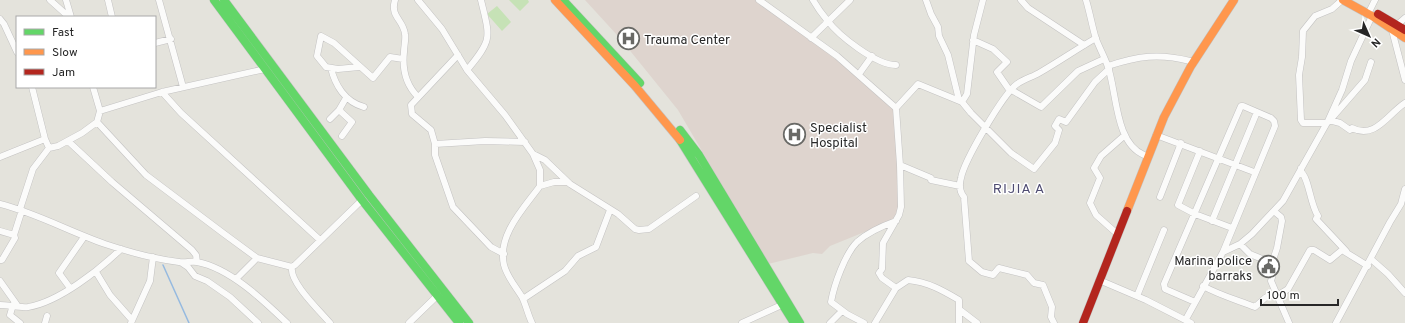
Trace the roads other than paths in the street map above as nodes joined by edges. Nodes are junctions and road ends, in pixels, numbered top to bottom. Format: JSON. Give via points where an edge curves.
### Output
{"nodes":[{"id":1,"x":50,"y":0,"type":"edge"},
{"id":2,"x":66,"y":0,"type":"edge"},
{"id":3,"x":108,"y":0,"type":"edge"},
{"id":4,"x":159,"y":0,"type":"edge"},
{"id":5,"x":214,"y":0,"type":"edge"},
{"id":6,"x":224,"y":0,"type":"edge"},
{"id":7,"x":395,"y":0,"type":"edge"},
{"id":8,"x":418,"y":0,"type":"edge"},
{"id":9,"x":481,"y":0,"type":"edge"},
{"id":10,"x":555,"y":0,"type":"edge"},
{"id":11,"x":563,"y":0,"type":"edge"},
{"id":12,"x":760,"y":0,"type":"edge"},
{"id":13,"x":813,"y":0,"type":"edge"},
{"id":14,"x":850,"y":0,"type":"edge"},
{"id":15,"x":926,"y":0,"type":"edge"},
{"id":16,"x":983,"y":0,"type":"edge"},
{"id":17,"x":1021,"y":0,"type":"edge"},
{"id":18,"x":1086,"y":0,"type":"edge"},
{"id":19,"x":1228,"y":0,"type":"edge"},
{"id":20,"x":1234,"y":0,"type":"edge"},
{"id":21,"x":1342,"y":0,"type":"edge"},
{"id":22,"x":1354,"y":0,"type":"edge"},
{"id":23,"x":1375,"y":0,"type":"edge"},
{"id":24,"x":1371,"y":13,"type":"junction"},
{"id":25,"x":69,"y":16,"type":"edge"},
{"id":26,"x":70,"y":16,"type":"edge"},
{"id":27,"x":112,"y":16,"type":"edge"},
{"id":28,"x":1405,"y":18,"type":"edge"},
{"id":29,"x":0,"y":20,"type":"edge"},
{"id":30,"x":827,"y":21,"type":"junction"},
{"id":31,"x":1395,"y":28,"type":"junction"},
{"id":32,"x":1405,"y":30,"type":"edge"},
{"id":33,"x":811,"y":38,"type":"junction"},
{"id":34,"x":1096,"y":38,"type":"junction"},
{"id":35,"x":1405,"y":38,"type":"edge"},
{"id":36,"x":171,"y":39,"type":"junction"},
{"id":37,"x":973,"y":40,"type":"junction"},
{"id":38,"x":156,"y":43,"type":"edge"},
{"id":39,"x":1084,"y":46,"type":"junction"},
{"id":40,"x":16,"y":50,"type":"edge"},
{"id":41,"x":458,"y":55,"type":"junction"},
{"id":42,"x":872,"y":56,"type":"junction"},
{"id":43,"x":403,"y":59,"type":"junction"},
{"id":44,"x":1104,"y":59,"type":"junction"},
{"id":45,"x":1190,"y":61,"type":"junction"},
{"id":46,"x":1371,"y":62,"type":"dead end"},
{"id":47,"x":896,"y":65,"type":"dead end"},
{"id":48,"x":359,"y":67,"type":"junction"},
{"id":49,"x":1108,"y":67,"type":"junction"},
{"id":50,"x":331,"y":68,"type":"junction"},
{"id":51,"x":265,"y":69,"type":"junction"},
{"id":52,"x":467,"y":70,"type":"junction"},
{"id":53,"x":859,"y":74,"type":"junction"},
{"id":54,"x":1405,"y":80,"type":"edge"},
{"id":55,"x":183,"y":87,"type":"junction"},
{"id":56,"x":32,"y":88,"type":"edge"},
{"id":57,"x":93,"y":88,"type":"edge"},
{"id":58,"x":1011,"y":90,"type":"junction"},
{"id":59,"x":162,"y":92,"type":"junction"},
{"id":60,"x":418,"y":97,"type":"junction"},
{"id":61,"x":346,"y":98,"type":"junction"},
{"id":62,"x":961,"y":101,"type":"junction"},
{"id":63,"x":1405,"y":103,"type":"edge"},
{"id":64,"x":364,"y":106,"type":"dead end"},
{"id":65,"x":896,"y":108,"type":"junction"},
{"id":66,"x":339,"y":110,"type":"junction"},
{"id":67,"x":100,"y":111,"type":"junction"},
{"id":68,"x":1257,"y":112,"type":"junction"},
{"id":69,"x":330,"y":119,"type":"dead end"},
{"id":70,"x":1328,"y":121,"type":"junction"},
{"id":71,"x":96,"y":122,"type":"junction"},
{"id":72,"x":986,"y":127,"type":"junction"},
{"id":73,"x":1125,"y":135,"type":"junction"},
{"id":74,"x":1156,"y":135,"type":"junction"},
{"id":75,"x":342,"y":136,"type":"dead end"},
{"id":76,"x":45,"y":139,"type":"junction"},
{"id":77,"x":68,"y":141,"type":"junction"},
{"id":78,"x":525,"y":142,"type":"junction"},
{"id":79,"x":1181,"y":143,"type":"junction"},
{"id":80,"x":435,"y":144,"type":"junction"},
{"id":81,"x":49,"y":148,"type":"junction"},
{"id":82,"x":1200,"y":151,"type":"junction"},
{"id":83,"x":533,"y":154,"type":"junction"},
{"id":84,"x":1144,"y":156,"type":"junction"},
{"id":85,"x":0,"y":158,"type":"edge"},
{"id":86,"x":1219,"y":159,"type":"junction"},
{"id":87,"x":900,"y":165,"type":"junction"},
{"id":88,"x":1236,"y":165,"type":"junction"},
{"id":89,"x":1302,"y":165,"type":"junction"},
{"id":90,"x":1254,"y":172,"type":"junction"},
{"id":91,"x":566,"y":182,"type":"junction"},
{"id":92,"x":540,"y":186,"type":"junction"},
{"id":93,"x":960,"y":186,"type":"junction"},
{"id":94,"x":1405,"y":189,"type":"edge"},
{"id":95,"x":696,"y":196,"type":"dead end"},
{"id":96,"x":1160,"y":197,"type":"dead end"},
{"id":97,"x":362,"y":200,"type":"junction"},
{"id":98,"x":0,"y":204,"type":"edge"},
{"id":99,"x":21,"y":210,"type":"junction"},
{"id":100,"x":610,"y":210,"type":"junction"},
{"id":101,"x":1275,"y":212,"type":"junction"},
{"id":102,"x":1195,"y":214,"type":"junction"},
{"id":103,"x":896,"y":221,"type":"junction"},
{"id":104,"x":1212,"y":221,"type":"junction"},
{"id":105,"x":1232,"y":228,"type":"junction"},
{"id":106,"x":1164,"y":230,"type":"dead end"},
{"id":107,"x":0,"y":231,"type":"edge"},
{"id":108,"x":1114,"y":231,"type":"junction"},
{"id":109,"x":14,"y":235,"type":"junction"},
{"id":110,"x":84,"y":237,"type":"junction"},
{"id":111,"x":320,"y":240,"type":"junction"},
{"id":112,"x":1240,"y":244,"type":"junction"},
{"id":113,"x":121,"y":249,"type":"junction"},
{"id":114,"x":1346,"y":251,"type":"junction"},
{"id":115,"x":1223,"y":252,"type":"junction"},
{"id":116,"x":504,"y":254,"type":"junction"},
{"id":117,"x":153,"y":257,"type":"junction"},
{"id":118,"x":257,"y":258,"type":"junction"},
{"id":119,"x":1371,"y":259,"type":"junction"},
{"id":120,"x":0,"y":260,"type":"edge"},
{"id":121,"x":197,"y":262,"type":"junction"},
{"id":122,"x":180,"y":263,"type":"junction"},
{"id":123,"x":1272,"y":263,"type":"junction"},
{"id":124,"x":1368,"y":266,"type":"junction"},
{"id":125,"x":292,"y":267,"type":"junction"},
{"id":126,"x":96,"y":272,"type":"junction"},
{"id":127,"x":236,"y":279,"type":"junction"},
{"id":128,"x":1099,"y":280,"type":"junction"},
{"id":129,"x":0,"y":281,"type":"edge"},
{"id":130,"x":1203,"y":286,"type":"junction"},
{"id":131,"x":70,"y":288,"type":"junction"},
{"id":132,"x":896,"y":288,"type":"junction"},
{"id":133,"x":1405,"y":293,"type":"edge"},
{"id":134,"x":1277,"y":294,"type":"junction"},
{"id":135,"x":438,"y":295,"type":"junction"},
{"id":136,"x":1137,"y":296,"type":"junction"},
{"id":137,"x":523,"y":299,"type":"junction"},
{"id":138,"x":1195,"y":302,"type":"junction"},
{"id":139,"x":785,"y":304,"type":"junction"},
{"id":140,"x":0,"y":305,"type":"edge"},
{"id":141,"x":15,"y":305,"type":"junction"},
{"id":142,"x":960,"y":310,"type":"junction"},
{"id":143,"x":842,"y":311,"type":"junction"},
{"id":144,"x":47,"y":316,"type":"dead end"},
{"id":145,"x":1189,"y":321,"type":"edge"},
{"id":146,"x":131,"y":322,"type":"edge"},
{"id":147,"x":20,"y":323,"type":"edge"},
{"id":148,"x":45,"y":323,"type":"edge"},
{"id":149,"x":258,"y":323,"type":"edge"},
{"id":150,"x":287,"y":323,"type":"edge"},
{"id":151,"x":330,"y":323,"type":"edge"},
{"id":152,"x":409,"y":323,"type":"edge"},
{"id":153,"x":459,"y":323,"type":"edge"},
{"id":154,"x":468,"y":323,"type":"edge"},
{"id":155,"x":532,"y":323,"type":"edge"},
{"id":156,"x":742,"y":323,"type":"edge"},
{"id":157,"x":794,"y":323,"type":"edge"},
{"id":158,"x":800,"y":323,"type":"edge"},
{"id":159,"x":830,"y":323,"type":"edge"},
{"id":160,"x":864,"y":323,"type":"edge"},
{"id":161,"x":875,"y":323,"type":"edge"},
{"id":162,"x":959,"y":323,"type":"edge"},
{"id":163,"x":977,"y":323,"type":"edge"},
{"id":164,"x":1054,"y":323,"type":"edge"},
{"id":165,"x":1078,"y":323,"type":"edge"},
{"id":166,"x":1083,"y":323,"type":"edge"},
{"id":167,"x":1288,"y":323,"type":"edge"},
{"id":168,"x":1336,"y":323,"type":"edge"}],
"edges":[{"from":1,"to":25,"type":"street"},
{"from":2,"to":26,"type":"street"},
{"from":3,"to":27,"type":"street"},
{"from":4,"to":36,"type":"street"},
{"from":5,"to":51,"type":"main road"},
{"from":6,"to":154,"type":"main road"},
{"from":7,"to":43,"type":"street","via":[[394,14],[405,35]]},
{"from":8,"to":41,"type":"street","via":[[442,28]]},
{"from":9,"to":52,"type":"street","via":[[489,35],[484,51]]},
{"from":10,"to":139,"type":"main road","via":[[678,136]]},
{"from":11,"to":139,"type":"main road","via":[[638,81],[699,155]]},
{"from":12,"to":33,"type":"street"},
{"from":13,"to":30,"type":"street"},
{"from":14,"to":30,"type":"street"},
{"from":15,"to":62,"type":"street","via":[[948,55]]},
{"from":16,"to":37,"type":"street"},
{"from":17,"to":39,"type":"street","via":[[1028,8]]},
{"from":18,"to":34,"type":"street"},
{"from":19,"to":45,"type":"main road"},
{"from":20,"to":74,"type":"main road","via":[[1191,66]]},
{"from":21,"to":24,"type":"main road"},
{"from":21,"to":70,"type":"street","via":[[1334,8],[1315,16],[1303,31],[1299,75],[1301,120],[1303,123]]},
{"from":22,"to":24,"type":"main road"},
{"from":23,"to":24,"type":"street"},
{"from":24,"to":31,"type":"main road"},
{"from":24,"to":70,"type":"street"},
{"from":28,"to":31,"type":"street"},
{"from":29,"to":40,"type":"street"},
{"from":30,"to":33,"type":"street"},
{"from":30,"to":42,"type":"street"},
{"from":31,"to":32,"type":"main road"},
{"from":31,"to":35,"type":"main road"},
{"from":31,"to":54,"type":"street"},
{"from":33,"to":53,"type":"street"},
{"from":34,"to":39,"type":"street"},
{"from":34,"to":44,"type":"street"},
{"from":36,"to":38,"type":"street"},
{"from":36,"to":55,"type":"street"},
{"from":37,"to":58,"type":"street","via":[[993,49],[1007,62],[997,72]]},
{"from":37,"to":62,"type":"street","via":[[967,94]]},
{"from":39,"to":58,"type":"street","via":[[1017,84]]},
{"from":41,"to":52,"type":"street"},
{"from":41,"to":60,"type":"street"},
{"from":42,"to":47,"type":"street","via":[[882,63]]},
{"from":42,"to":53,"type":"street"},
{"from":43,"to":48,"type":"street","via":[[390,57],[374,78]]},
{"from":43,"to":60,"type":"street","via":[[406,81]]},
{"from":44,"to":49,"type":"street"},
{"from":44,"to":58,"type":"street","via":[[1078,71],[1041,107]]},
{"from":45,"to":49,"type":"street","via":[[1170,56],[1153,56],[1132,58]]},
{"from":45,"to":84,"type":"main road","via":[[1160,115]]},
{"from":46,"to":70,"type":"street","via":[[1365,80]]},
{"from":48,"to":50,"type":"street"},
{"from":48,"to":50,"type":"street","via":[[334,43],[322,36],[318,56],[326,67]]},
{"from":49,"to":72,"type":"street","via":[[1066,122],[1059,119],[1055,126],[1059,130],[1056,144],[1034,169],[1011,153]]},
{"from":49,"to":73,"type":"street"},
{"from":50,"to":61,"type":"street"},
{"from":51,"to":55,"type":"street"},
{"from":51,"to":97,"type":"main road"},
{"from":52,"to":78,"type":"street"},
{"from":53,"to":65,"type":"street"},
{"from":55,"to":59,"type":"street"},
{"from":56,"to":76,"type":"street"},
{"from":57,"to":67,"type":"street"},
{"from":58,"to":72,"type":"street"},
{"from":59,"to":67,"type":"street"},
{"from":59,"to":111,"type":"street","via":[[180,113]]},
{"from":60,"to":80,"type":"street","via":[[411,105],[412,114],[431,130]]},
{"from":61,"to":64,"type":"street","via":[[356,105]]},
{"from":61,"to":66,"type":"street"},
{"from":62,"to":65,"type":"street","via":[[918,84]]},
{"from":62,"to":72,"type":"street"},
{"from":63,"to":70,"type":"street","via":[[1378,127],[1367,132],[1352,128],[1350,130],[1340,123]]},
{"from":65,"to":87,"type":"street"},
{"from":66,"to":69,"type":"street"},
{"from":66,"to":75,"type":"street","via":[[352,122]]},
{"from":67,"to":71,"type":"street"},
{"from":68,"to":86,"type":"street","via":[[1241,106]]},
{"from":68,"to":88,"type":"street"},
{"from":68,"to":90,"type":"street","via":[[1271,118],[1274,126]]},
{"from":70,"to":89,"type":"street"},
{"from":71,"to":77,"type":"street"},
{"from":71,"to":118,"type":"street","via":[[146,175]]},
{"from":72,"to":93,"type":"street","via":[[961,176]]},
{"from":73,"to":84,"type":"street","via":[[1132,147]]},
{"from":73,"to":108,"type":"street","via":[[1101,156],[1094,168],[1100,178],[1090,203],[1096,215]]},
{"from":74,"to":79,"type":"street"},
{"from":74,"to":128,"type":"main road"},
{"from":76,"to":81,"type":"street"},
{"from":76,"to":85,"type":"street"},
{"from":77,"to":81,"type":"street"},
{"from":77,"to":121,"type":"street","via":[[192,250]]},
{"from":78,"to":80,"type":"street"},
{"from":78,"to":83,"type":"street"},
{"from":79,"to":82,"type":"street"},
{"from":79,"to":96,"type":"street"},
{"from":80,"to":116,"type":"street","via":[[435,155],[453,207],[491,247]]},
{"from":81,"to":99,"type":"street","via":[[33,169]]},
{"from":82,"to":86,"type":"street"},
{"from":82,"to":102,"type":"street","via":[[1178,205]]},
{"from":83,"to":91,"type":"street","via":[[545,160]]},
{"from":83,"to":92,"type":"street","via":[[540,170]]},
{"from":84,"to":108,"type":"main road"},
{"from":86,"to":88,"type":"street"},
{"from":86,"to":102,"type":"street"},
{"from":87,"to":93,"type":"street","via":[[931,180]]},
{"from":87,"to":103,"type":"street","via":[[901,207]]},
{"from":88,"to":90,"type":"street"},
{"from":88,"to":104,"type":"street"},
{"from":89,"to":101,"type":"street"},
{"from":89,"to":114,"type":"street","via":[[1301,172],[1305,176],[1310,199],[1318,216],[1316,219]]},
{"from":90,"to":105,"type":"street"},
{"from":91,"to":92,"type":"street"},
{"from":91,"to":100,"type":"street"},
{"from":92,"to":116,"type":"street","via":[[514,221]]},
{"from":93,"to":164,"type":"street","via":[[965,206],[969,261],[982,272],[993,275],[999,268],[1027,275],[1034,283],[1043,285],[1053,312],[1051,317]]},
{"from":94,"to":119,"type":"street","via":[[1401,204]]},
{"from":95,"to":100,"type":"street","via":[[645,230],[635,229]]},
{"from":97,"to":111,"type":"street"},
{"from":97,"to":135,"type":"main road"},
{"from":98,"to":99,"type":"street"},
{"from":99,"to":109,"type":"street"},
{"from":99,"to":110,"type":"street"},
{"from":100,"to":137,"type":"street","via":[[596,247],[578,256],[565,271]]},
{"from":101,"to":112,"type":"street"},
{"from":101,"to":123,"type":"street","via":[[1282,221]]},
{"from":102,"to":104,"type":"street"},
{"from":102,"to":138,"type":"street","via":[[1164,286],[1165,289]]},
{"from":103,"to":132,"type":"street","via":[[883,243],[882,269],[879,273]]},
{"from":103,"to":143,"type":"street","via":[[877,228],[856,243],[838,276],[831,302]]},
{"from":104,"to":105,"type":"street"},
{"from":105,"to":115,"type":"street"},
{"from":106,"to":136,"type":"street"},
{"from":107,"to":109,"type":"street"},
{"from":108,"to":165,"type":"main road"},
{"from":109,"to":120,"type":"street","via":[[15,238]]},
{"from":110,"to":113,"type":"street"},
{"from":110,"to":131,"type":"street","via":[[59,273]]},
{"from":111,"to":125,"type":"street"},
{"from":112,"to":115,"type":"street"},
{"from":112,"to":123,"type":"street","via":[[1250,254]]},
{"from":113,"to":117,"type":"street"},
{"from":113,"to":126,"type":"street"},
{"from":114,"to":124,"type":"street"},
{"from":114,"to":134,"type":"street","via":[[1342,250],[1330,260],[1310,250],[1288,289]]},
{"from":115,"to":130,"type":"street"},
{"from":116,"to":137,"type":"street","via":[[504,264],[509,277]]},
{"from":117,"to":122,"type":"street"},
{"from":117,"to":146,"type":"street","via":[[150,281]]},
{"from":118,"to":125,"type":"street"},
{"from":118,"to":127,"type":"street"},
{"from":119,"to":124,"type":"street"},
{"from":119,"to":133,"type":"street"},
{"from":121,"to":122,"type":"street"},
{"from":121,"to":127,"type":"street"},
{"from":122,"to":149,"type":"street","via":[[188,267],[195,276],[230,297]]},
{"from":123,"to":134,"type":"street","via":[[1275,266],[1271,281]]},
{"from":124,"to":168,"type":"street"},
{"from":125,"to":151,"type":"street","via":[[297,284]]},
{"from":126,"to":131,"type":"street"},
{"from":126,"to":146,"type":"street"},
{"from":127,"to":150,"type":"street"},
{"from":128,"to":136,"type":"street"},
{"from":128,"to":166,"type":"main road"},
{"from":129,"to":141,"type":"street"},
{"from":130,"to":134,"type":"street","via":[[1255,307],[1265,298]]},
{"from":130,"to":138,"type":"street"},
{"from":131,"to":141,"type":"street","via":[[31,306]]},
{"from":132,"to":142,"type":"street","via":[[908,280],[921,281],[959,300]]},
{"from":132,"to":161,"type":"street"},
{"from":134,"to":167,"type":"street"},
{"from":135,"to":152,"type":"street"},
{"from":135,"to":153,"type":"main road"},
{"from":136,"to":145,"type":"street"},
{"from":137,"to":155,"type":"street"},
{"from":138,"to":145,"type":"street"},
{"from":139,"to":156,"type":"street"},
{"from":139,"to":157,"type":"main road"},
{"from":139,"to":158,"type":"main road"},
{"from":140,"to":141,"type":"street"},
{"from":141,"to":147,"type":"street","via":[[10,314]]},
{"from":142,"to":162,"type":"street"},
{"from":142,"to":163,"type":"street"},
{"from":143,"to":159,"type":"street"},
{"from":143,"to":160,"type":"street"},
{"from":144,"to":148,"type":"street"}]}
